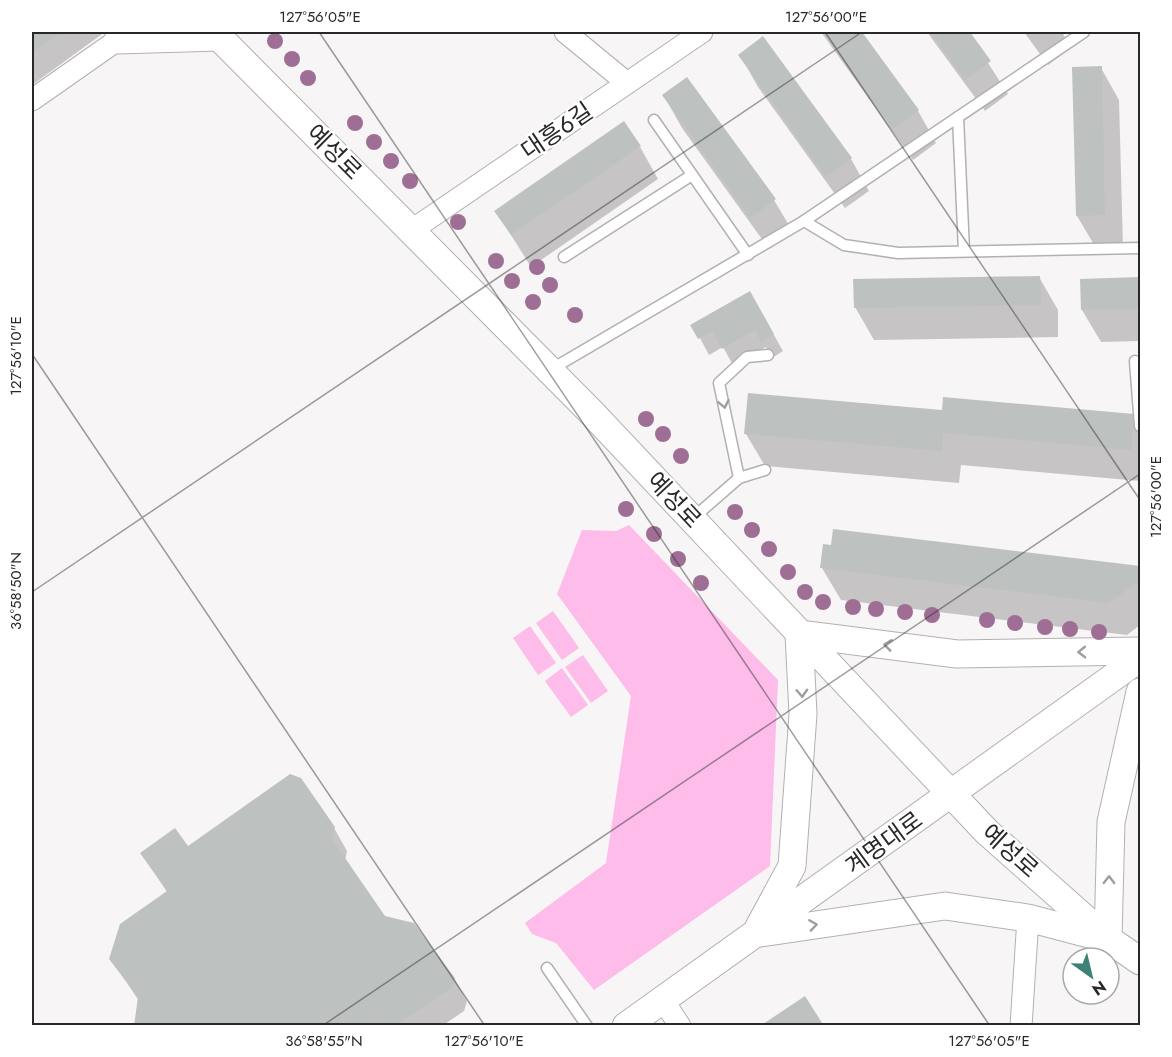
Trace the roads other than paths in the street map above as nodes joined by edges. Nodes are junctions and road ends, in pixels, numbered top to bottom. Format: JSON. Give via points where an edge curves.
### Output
{"nodes":[{"id":1,"x":565,"y":32,"type":"edge"},
{"id":2,"x":702,"y":32,"type":"edge"},
{"id":3,"x":1084,"y":32,"type":"edge"},
{"id":4,"x":217,"y":34,"type":"edge"},
{"id":5,"x":123,"y":36,"type":"edge"},
{"id":6,"x":627,"y":83,"type":"junction"},
{"id":7,"x":32,"y":100,"type":"edge"},
{"id":8,"x":958,"y":117,"type":"junction"},
{"id":9,"x":654,"y":120,"type":"dead end"},
{"id":10,"x":692,"y":175,"type":"junction"},
{"id":11,"x":804,"y":221,"type":"junction"},
{"id":12,"x":412,"y":230,"type":"junction"},
{"id":13,"x":1140,"y":248,"type":"edge"},
{"id":14,"x":964,"y":251,"type":"junction"},
{"id":15,"x":747,"y":255,"type":"junction"},
{"id":16,"x":564,"y":257,"type":"dead end"},
{"id":17,"x":768,"y":355,"type":"dead end"},
{"id":18,"x":1135,"y":361,"type":"dead end"},
{"id":19,"x":550,"y":370,"type":"junction"},
{"id":20,"x":1140,"y":426,"type":"edge"},
{"id":21,"x":765,"y":470,"type":"dead end"},
{"id":22,"x":739,"y":478,"type":"junction"},
{"id":23,"x":692,"y":519,"type":"junction"},
{"id":24,"x":799,"y":634,"type":"junction"},
{"id":25,"x":1140,"y":651,"type":"edge"},
{"id":26,"x":1140,"y":658,"type":"edge"},
{"id":27,"x":1140,"y":692,"type":"edge"},
{"id":28,"x":950,"y":794,"type":"junction"},
{"id":29,"x":1028,"y":918,"type":"junction"},
{"id":30,"x":755,"y":933,"type":"junction"},
{"id":31,"x":1108,"y":939,"type":"junction"},
{"id":32,"x":1140,"y":961,"type":"edge"},
{"id":33,"x":546,"y":968,"type":"dead end"},
{"id":34,"x":663,"y":1000,"type":"junction"},
{"id":35,"x":586,"y":1026,"type":"edge"},
{"id":36,"x":626,"y":1026,"type":"edge"},
{"id":37,"x":680,"y":1026,"type":"edge"},
{"id":38,"x":1021,"y":1026,"type":"edge"}],
"edges":[{"from":1,"to":6,"type":"street"},
{"from":2,"to":6,"type":"street","name":"대흥6길"},
{"from":3,"to":8,"type":"lane"},
{"from":4,"to":5,"type":"street"},
{"from":4,"to":12,"type":"street","name":"예성로"},
{"from":5,"to":7,"type":"street"},
{"from":6,"to":12,"type":"street","name":"대흥6길"},
{"from":8,"to":11,"type":"lane"},
{"from":8,"to":14,"type":"lane"},
{"from":9,"to":10,"type":"lane"},
{"from":10,"to":15,"type":"lane"},
{"from":10,"to":16,"type":"lane"},
{"from":11,"to":14,"type":"lane","via":[[844,245],[898,253]]},
{"from":11,"to":15,"type":"lane"},
{"from":12,"to":19,"type":"street","name":"예성로"},
{"from":13,"to":14,"type":"lane"},
{"from":15,"to":19,"type":"lane"},
{"from":17,"to":22,"type":"lane","one_way":true,"via":[[747,357],[719,383]]},
{"from":18,"to":20,"type":"lane"},
{"from":19,"to":23,"type":"street","name":"예성로"},
{"from":21,"to":22,"type":"lane"},
{"from":22,"to":23,"type":"lane"},
{"from":23,"to":24,"type":"street","name":"예성로"},
{"from":25,"to":24,"type":"street","one_way":true,"via":[[957,654]]},
{"from":24,"to":28,"type":"street","name":"예성로"},
{"from":24,"to":30,"type":"street","one_way":true,"via":[[803,714],[792,866]]},
{"from":26,"to":28,"type":"street","name":"계명대로"},
{"from":31,"to":27,"type":"street","one_way":true,"via":[[1111,822]]},
{"from":28,"to":30,"type":"street","name":"계명대로"},
{"from":28,"to":31,"type":"street","name":"예성로"},
{"from":30,"to":29,"type":"street","one_way":true,"via":[[945,906]]},
{"from":29,"to":31,"type":"street"},
{"from":29,"to":38,"type":"street"},
{"from":30,"to":34,"type":"street","name":"계명대로"},
{"from":31,"to":32,"type":"street","name":"예성로"},
{"from":33,"to":35,"type":"lane"},
{"from":34,"to":36,"type":"street","name":"계명대로"},
{"from":34,"to":37,"type":"street"}]}
